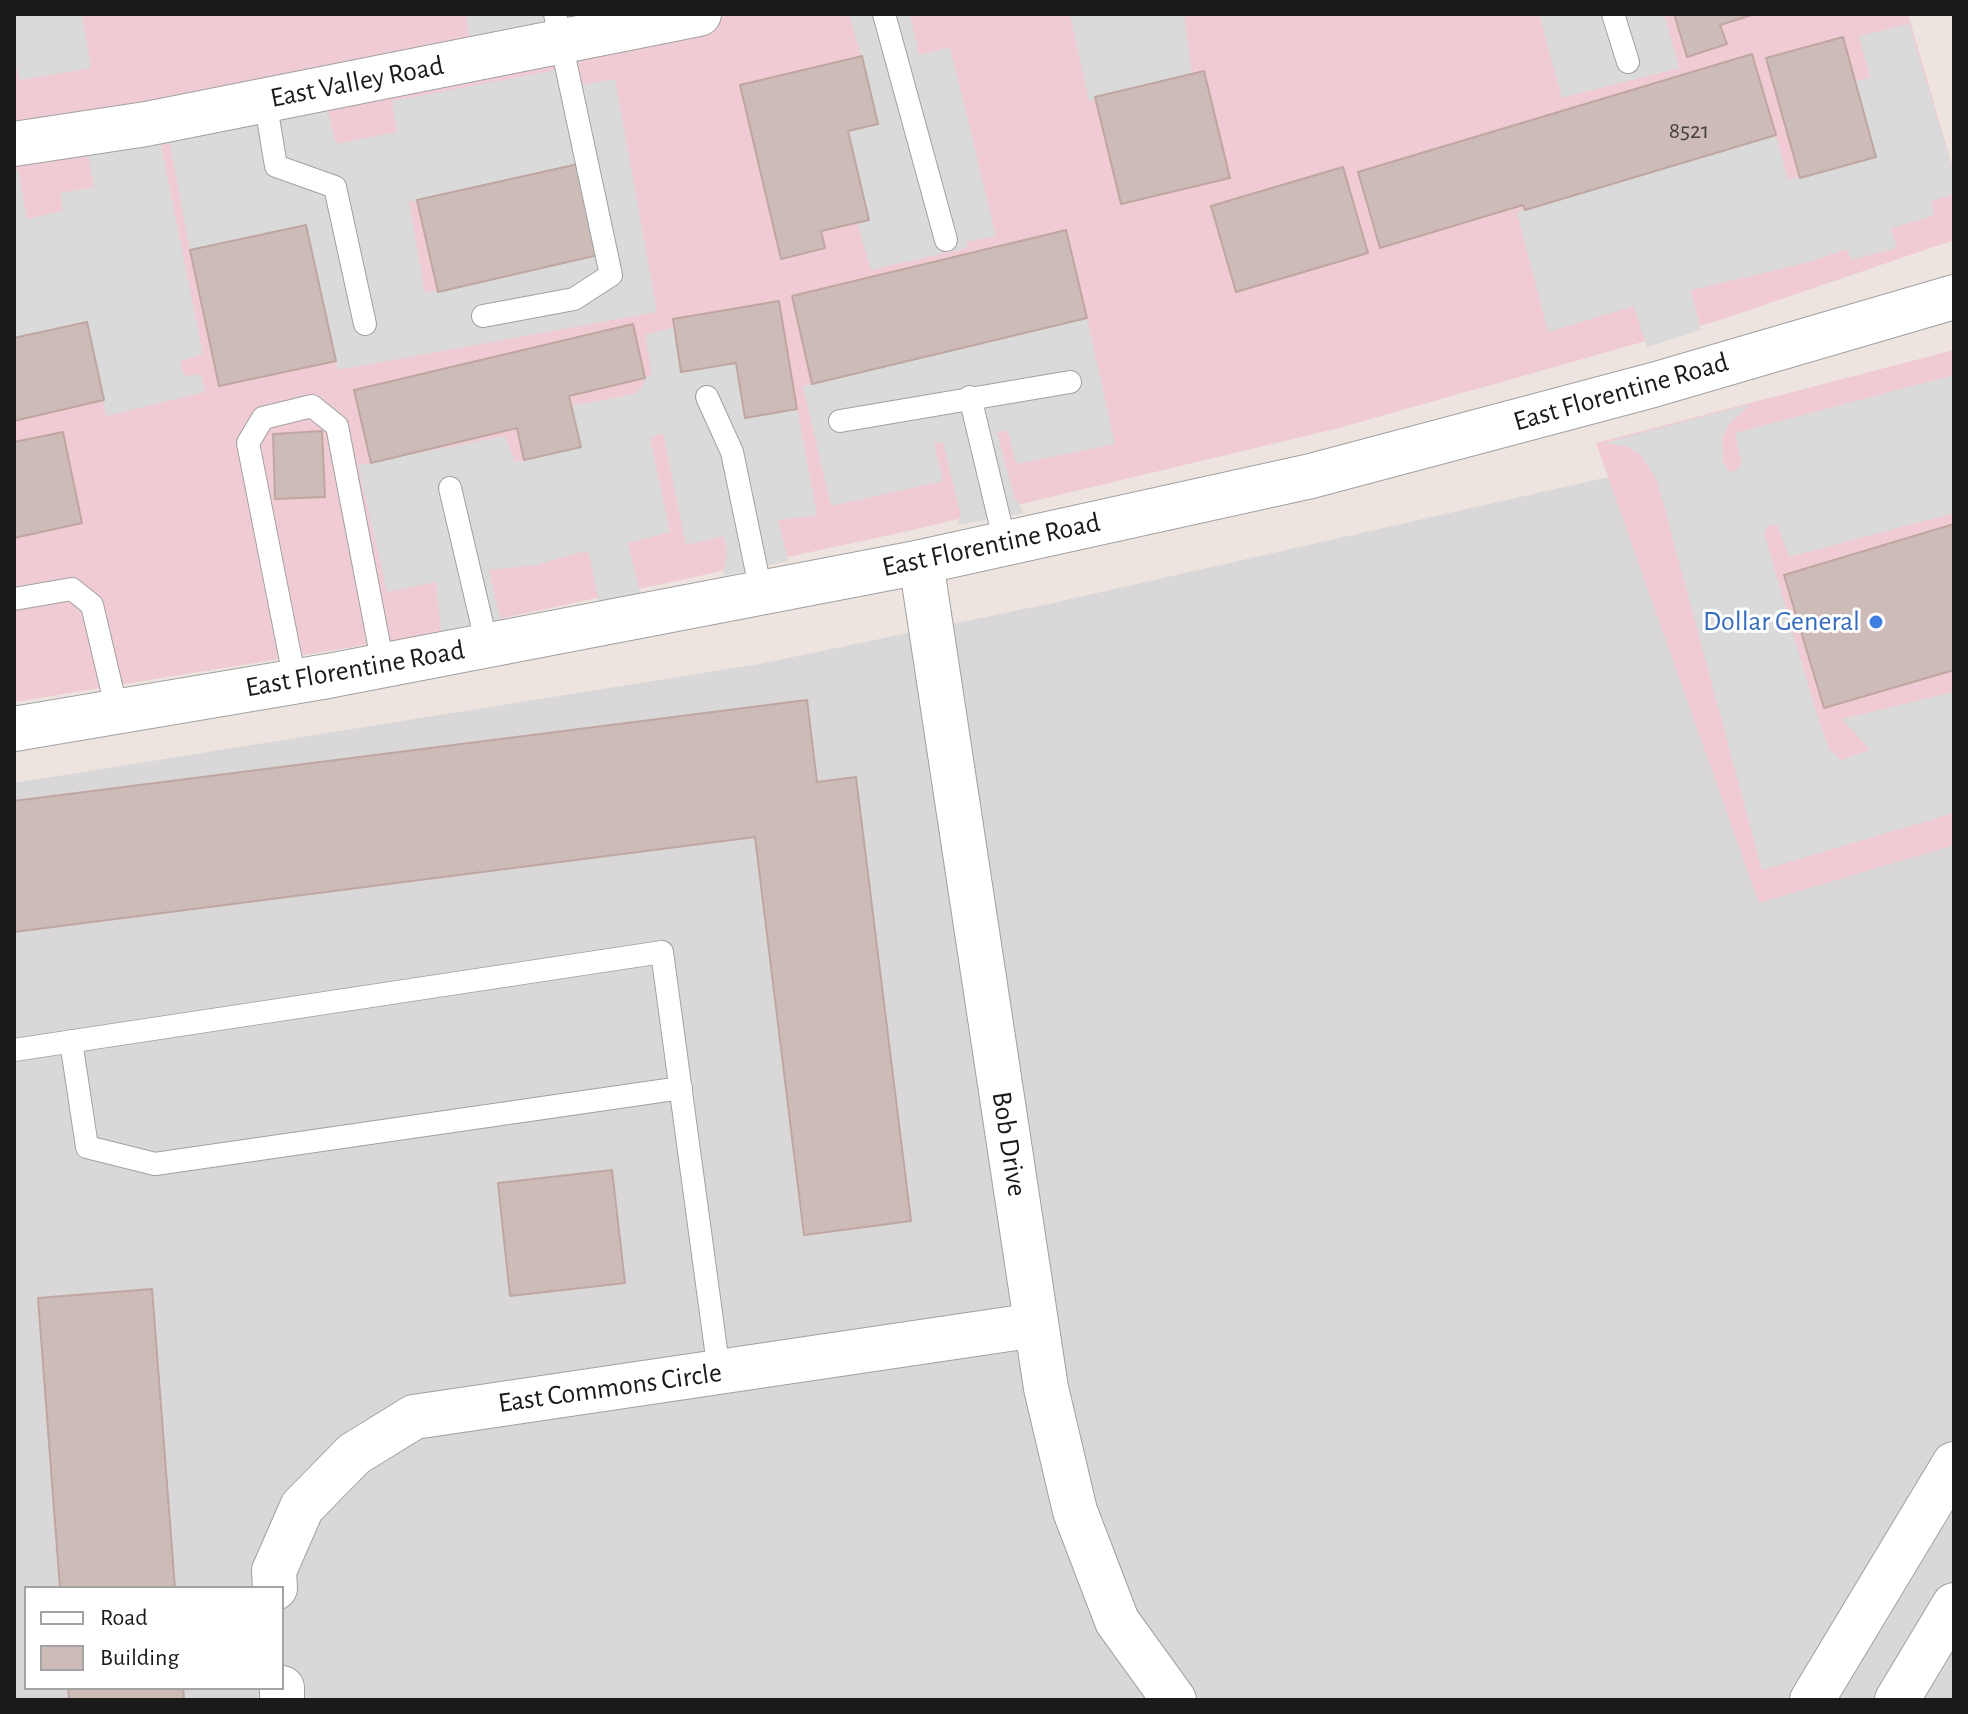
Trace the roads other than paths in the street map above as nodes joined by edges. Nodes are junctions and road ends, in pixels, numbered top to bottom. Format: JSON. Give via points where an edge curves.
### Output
{"nodes":[{"id":1,"x":699,"y":14,"type":"edge"},
{"id":2,"x":884,"y":14,"type":"edge"},
{"id":3,"x":1613,"y":14,"type":"edge"},
{"id":4,"x":558,"y":28,"type":"edge"},
{"id":5,"x":1628,"y":62,"type":"dead end"},
{"id":6,"x":265,"y":100,"type":"junction"},
{"id":7,"x":14,"y":144,"type":"edge"},
{"id":8,"x":946,"y":240,"type":"dead end"},
{"id":9,"x":1954,"y":297,"type":"edge"},
{"id":10,"x":483,"y":316,"type":"dead end"},
{"id":11,"x":365,"y":324,"type":"dead end"},
{"id":12,"x":1070,"y":382,"type":"dead end"},
{"id":13,"x":707,"y":397,"type":"dead end"},
{"id":14,"x":970,"y":397,"type":"junction"},
{"id":15,"x":840,"y":421,"type":"dead end"},
{"id":16,"x":450,"y":488,"type":"dead end"},
{"id":17,"x":1005,"y":543,"type":"junction"},
{"id":18,"x":921,"y":562,"type":"junction"},
{"id":19,"x":761,"y":592,"type":"junction"},
{"id":20,"x":14,"y":599,"type":"edge"},
{"id":21,"x":487,"y":645,"type":"junction"},
{"id":22,"x":383,"y":665,"type":"junction"},
{"id":23,"x":295,"y":681,"type":"junction"},
{"id":24,"x":117,"y":711,"type":"junction"},
{"id":25,"x":14,"y":729,"type":"edge"},
{"id":26,"x":71,"y":1041,"type":"junction"},
{"id":27,"x":14,"y":1050,"type":"edge"},
{"id":28,"x":681,"y":1088,"type":"junction"},
{"id":29,"x":1036,"y":1325,"type":"junction"},
{"id":30,"x":719,"y":1372,"type":"junction"},
{"id":31,"x":1954,"y":1464,"type":"edge"},
{"id":32,"x":275,"y":1586,"type":"edge"},
{"id":33,"x":1954,"y":1605,"type":"edge"},
{"id":34,"x":1174,"y":1700,"type":"edge"},
{"id":35,"x":1812,"y":1700,"type":"edge"},
{"id":36,"x":1897,"y":1700,"type":"edge"}],
"edges":[{"from":1,"to":4,"type":"street","name":"East Valley Road"},
{"from":2,"to":8,"type":"lane"},
{"from":3,"to":5,"type":"lane"},
{"from":4,"to":6,"type":"street","name":"East Valley Road"},
{"from":4,"to":10,"type":"lane","via":[[611,275],[574,299]]},
{"from":6,"to":7,"type":"street","name":"East Valley Road"},
{"from":6,"to":11,"type":"lane","via":[[276,166],[335,187]]},
{"from":9,"to":17,"type":"street","name":"East Florentine Road","via":[[1653,385],[1311,476]]},
{"from":12,"to":14,"type":"lane"},
{"from":13,"to":19,"type":"lane","via":[[732,452]]},
{"from":14,"to":15,"type":"lane"},
{"from":14,"to":17,"type":"lane"},
{"from":16,"to":21,"type":"lane"},
{"from":17,"to":18,"type":"street","name":"East Florentine Road"},
{"from":18,"to":19,"type":"street","name":"East Florentine Road"},
{"from":18,"to":29,"type":"street","name":"Bob Drive"},
{"from":19,"to":21,"type":"street","name":"East Florentine Road"},
{"from":20,"to":24,"type":"lane","via":[[72,589],[92,605]]},
{"from":21,"to":22,"type":"street","name":"East Florentine Road"},
{"from":22,"to":23,"type":"street","name":"East Florentine Road"},
{"from":22,"to":23,"type":"lane","via":[[337,426],[312,406],[263,418],[248,443]]},
{"from":23,"to":24,"type":"street","name":"East Florentine Road"},
{"from":24,"to":25,"type":"street","name":"East Florentine Road"},
{"from":26,"to":27,"type":"lane"},
{"from":26,"to":28,"type":"lane","via":[[87,1147],[155,1164]]},
{"from":26,"to":28,"type":"lane","via":[[662,952]]},
{"from":28,"to":30,"type":"lane"},
{"from":29,"to":30,"type":"street","name":"East Commons Circle"},
{"from":29,"to":34,"type":"street","name":"Bob Drive","via":[[1075,1511],[1117,1621]]},
{"from":30,"to":32,"type":"street","name":"East Commons Circle","via":[[414,1417],[354,1454],[302,1507],[274,1571]]},
{"from":31,"to":35,"type":"street"},
{"from":33,"to":36,"type":"street"}]}
